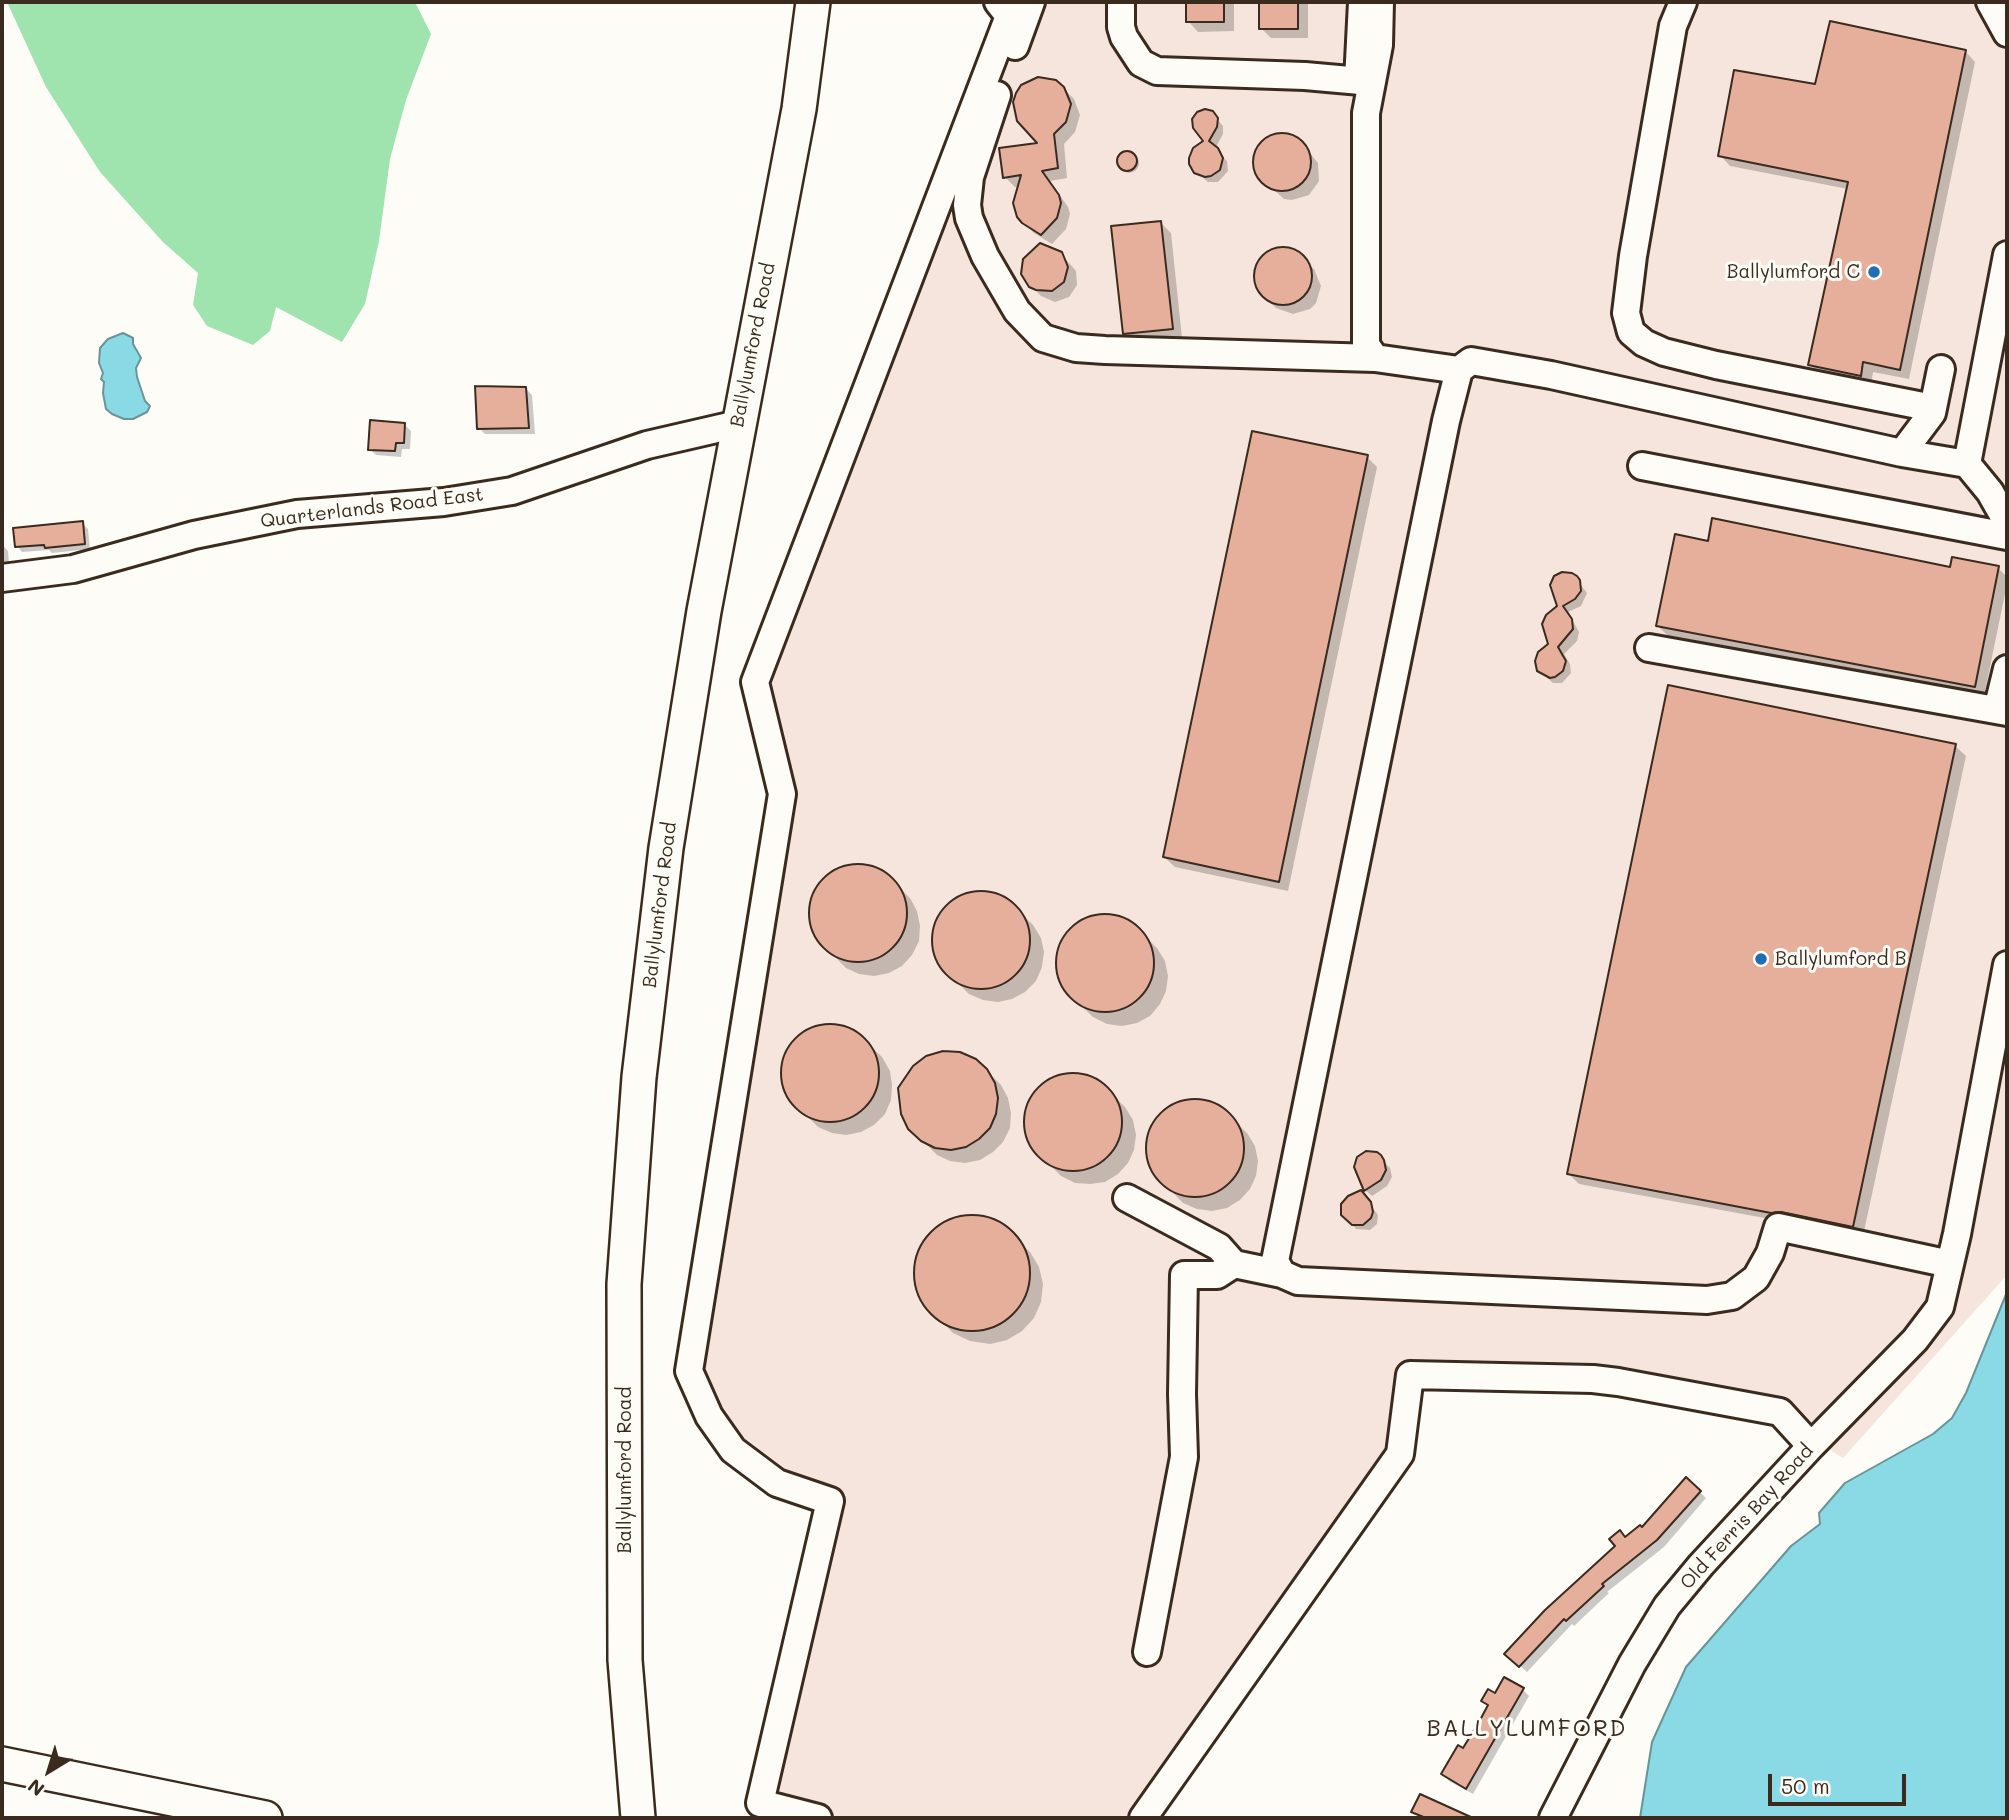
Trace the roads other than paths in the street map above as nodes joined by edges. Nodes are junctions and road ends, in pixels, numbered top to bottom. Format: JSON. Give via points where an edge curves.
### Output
{"nodes":[{"id":1,"x":813,"y":2,"type":"edge"},
{"id":2,"x":998,"y":2,"type":"edge"},
{"id":3,"x":1031,"y":2,"type":"edge"},
{"id":4,"x":1121,"y":2,"type":"edge"},
{"id":5,"x":1362,"y":2,"type":"edge"},
{"id":6,"x":1380,"y":2,"type":"edge"},
{"id":7,"x":1683,"y":2,"type":"edge"},
{"id":8,"x":1990,"y":2,"type":"edge"},
{"id":9,"x":2007,"y":33,"type":"edge"},
{"id":10,"x":1364,"y":82,"type":"junction"},
{"id":11,"x":2006,"y":266,"type":"edge"},
{"id":12,"x":1375,"y":358,"type":"junction"},
{"id":13,"x":1941,"y":369,"type":"dead end"},
{"id":14,"x":1459,"y":370,"type":"junction"},
{"id":15,"x":1933,"y":408,"type":"junction"},
{"id":16,"x":738,"y":424,"type":"junction"},
{"id":17,"x":1902,"y":453,"type":"junction"},
{"id":18,"x":1967,"y":464,"type":"junction"},
{"id":19,"x":1642,"y":466,"type":"dead end"},
{"id":20,"x":2007,"y":522,"type":"edge"},
{"id":21,"x":2007,"y":536,"type":"edge"},
{"id":22,"x":2,"y":578,"type":"edge"},
{"id":23,"x":1649,"y":648,"type":"dead end"},
{"id":24,"x":2007,"y":669,"type":"edge"},
{"id":25,"x":2002,"y":711,"type":"edge"},
{"id":26,"x":2006,"y":974,"type":"edge"},
{"id":27,"x":1127,"y":1198,"type":"dead end"},
{"id":28,"x":1234,"y":1264,"type":"junction"},
{"id":29,"x":1950,"y":1264,"type":"junction"},
{"id":30,"x":1282,"y":1274,"type":"junction"},
{"id":31,"x":1811,"y":1446,"type":"junction"},
{"id":32,"x":1146,"y":1652,"type":"dead end"},
{"id":33,"x":2,"y":1764,"type":"edge"},
{"id":34,"x":265,"y":1818,"type":"edge"},
{"id":35,"x":638,"y":1818,"type":"edge"},
{"id":36,"x":817,"y":1818,"type":"edge"},
{"id":37,"x":1143,"y":1818,"type":"edge"},
{"id":38,"x":1553,"y":1818,"type":"edge"}],
"edges":[{"from":1,"to":16,"type":"main road","name":"Ballylumford Road","via":[[799,109]]},
{"from":2,"to":36,"type":"street","via":[[1009,16],[755,681],[782,793],[689,1371],[709,1416],[733,1450],[777,1483],[830,1501],[760,1803]]},
{"from":3,"to":12,"type":"street","via":[[970,177],[967,205],[985,256],[1017,311],[1032,327],[1043,338],[1076,348]]},
{"from":4,"to":10,"type":"street","via":[[1124,37],[1140,62],[1157,71]]},
{"from":5,"to":10,"type":"street"},
{"from":6,"to":10,"type":"street","via":[[1379,45]]},
{"from":7,"to":15,"type":"street","via":[[1671,36],[1633,256],[1626,313],[1631,332],[1664,352]]},
{"from":8,"to":9,"type":"street"},
{"from":10,"to":12,"type":"street","via":[[1366,345]]},
{"from":11,"to":18,"type":"street"},
{"from":12,"to":14,"type":"street"},
{"from":13,"to":15,"type":"street"},
{"from":14,"to":17,"type":"street","via":[[1471,361]]},
{"from":14,"to":30,"type":"street","via":[[1275,1261]]},
{"from":15,"to":17,"type":"street"},
{"from":16,"to":22,"type":"street","name":"Quarterlands Road East","via":[[647,445],[512,491],[444,502],[297,514],[207,532],[73,569]]},
{"from":16,"to":35,"type":"main road","name":"Ballylumford Road","via":[[666,848],[632,1166],[624,1284],[625,1660]]},
{"from":17,"to":18,"type":"street"},
{"from":18,"to":20,"type":"street"},
{"from":19,"to":21,"type":"street"},
{"from":23,"to":25,"type":"street"},
{"from":24,"to":25,"type":"street"},
{"from":26,"to":29,"type":"street","name":"Old Ferris Bay Road"},
{"from":27,"to":28,"type":"street","via":[[1219,1247]]},
{"from":28,"to":30,"type":"street"},
{"from":28,"to":32,"type":"street","via":[[1217,1275],[1184,1275],[1184,1457]]},
{"from":29,"to":30,"type":"street","via":[[1778,1227],[1756,1278],[1732,1296],[1706,1300],[1298,1281]]},
{"from":29,"to":31,"type":"street","name":"Old Ferris Bay Road","via":[[1940,1307],[1915,1340]]},
{"from":31,"to":37,"type":"street","via":[[1780,1412],[1630,1384],[1410,1375],[1400,1454]]},
{"from":31,"to":38,"type":"street","name":"Old Ferris Bay Road","via":[[1667,1606]]},
{"from":33,"to":34,"type":"main road"}]}
